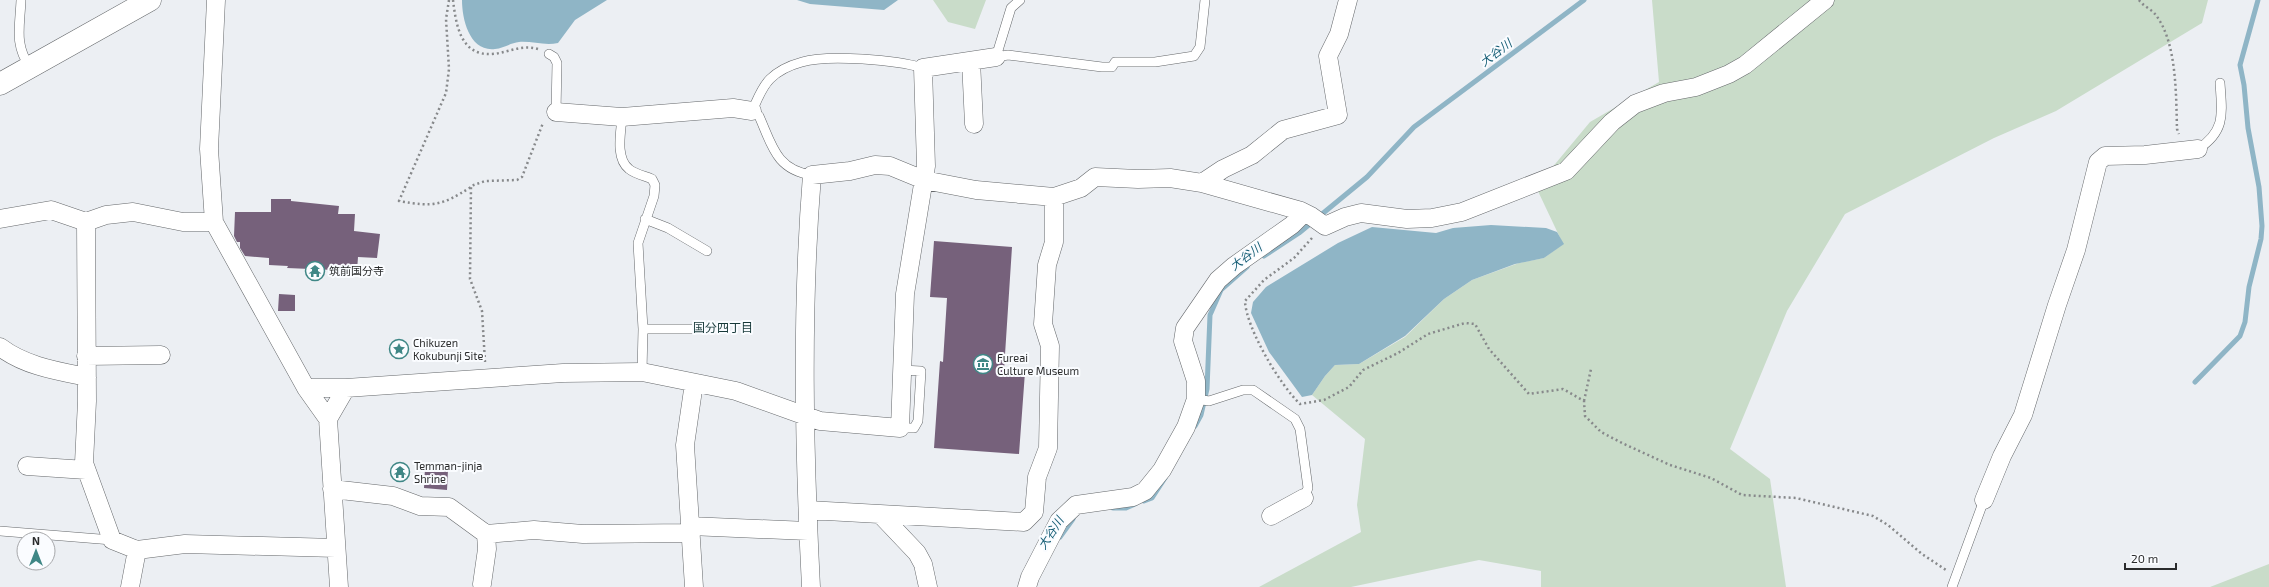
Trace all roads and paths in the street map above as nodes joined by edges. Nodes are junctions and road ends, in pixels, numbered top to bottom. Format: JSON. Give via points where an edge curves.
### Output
{"nodes":[{"id":1,"x":21,"y":0,"type":"edge"},
{"id":2,"x":150,"y":0,"type":"edge"},
{"id":3,"x":216,"y":0,"type":"edge"},
{"id":4,"x":449,"y":0,"type":"edge"},
{"id":5,"x":453,"y":0,"type":"edge"},
{"id":6,"x":1020,"y":0,"type":"edge"},
{"id":7,"x":1205,"y":0,"type":"edge"},
{"id":8,"x":1348,"y":0,"type":"edge"},
{"id":9,"x":1825,"y":0,"type":"edge"},
{"id":10,"x":2139,"y":0,"type":"edge"},
{"id":11,"x":549,"y":54,"type":"joint"},
{"id":12,"x":996,"y":57,"type":"junction"},
{"id":13,"x":971,"y":61,"type":"junction"},
{"id":14,"x":30,"y":67,"type":"junction"},
{"id":15,"x":923,"y":68,"type":"junction"},
{"id":16,"x":2220,"y":83,"type":"dead end"},
{"id":17,"x":0,"y":84,"type":"edge"},
{"id":18,"x":752,"y":111,"type":"junction"},
{"id":19,"x":556,"y":112,"type":"junction"},
{"id":20,"x":622,"y":117,"type":"junction"},
{"id":21,"x":974,"y":124,"type":"dead end"},
{"id":22,"x":2193,"y":150,"type":"junction"},
{"id":23,"x":812,"y":175,"type":"junction"},
{"id":24,"x":924,"y":180,"type":"junction"},
{"id":25,"x":1202,"y":183,"type":"junction"},
{"id":26,"x":471,"y":186,"type":"junction"},
{"id":27,"x":1054,"y":197,"type":"junction"},
{"id":28,"x":1301,"y":211,"type":"junction"},
{"id":29,"x":0,"y":219,"type":"edge"},
{"id":30,"x":645,"y":219,"type":"junction"},
{"id":31,"x":86,"y":222,"type":"junction"},
{"id":32,"x":214,"y":222,"type":"junction"},
{"id":33,"x":1320,"y":222,"type":"junction"},
{"id":34,"x":707,"y":251,"type":"dead end"},
{"id":35,"x":643,"y":329,"type":"junction"},
{"id":36,"x":706,"y":329,"type":"dead end"},
{"id":37,"x":0,"y":347,"type":"edge"},
{"id":38,"x":161,"y":355,"type":"dead end"},
{"id":39,"x":86,"y":356,"type":"junction"},
{"id":40,"x":1591,"y":369,"type":"dead end"},
{"id":41,"x":642,"y":372,"type":"junction"},
{"id":42,"x":87,"y":377,"type":"junction"},
{"id":43,"x":486,"y":377,"type":"junction"},
{"id":44,"x":694,"y":383,"type":"junction"},
{"id":45,"x":306,"y":388,"type":"junction"},
{"id":46,"x":346,"y":388,"type":"junction"},
{"id":47,"x":1196,"y":399,"type":"junction"},
{"id":48,"x":1584,"y":401,"type":"junction"},
{"id":49,"x":806,"y":417,"type":"junction"},
{"id":50,"x":328,"y":419,"type":"junction"},
{"id":51,"x":27,"y":466,"type":"dead end"},
{"id":52,"x":86,"y":470,"type":"junction"},
{"id":53,"x":332,"y":489,"type":"junction"},
{"id":54,"x":1304,"y":498,"type":"joint"},
{"id":55,"x":1984,"y":500,"type":"joint"},
{"id":56,"x":808,"y":510,"type":"junction"},
{"id":57,"x":1034,"y":512,"type":"junction"},
{"id":58,"x":880,"y":514,"type":"junction"},
{"id":59,"x":1271,"y":516,"type":"dead end"},
{"id":60,"x":1059,"y":521,"type":"junction"},
{"id":61,"x":690,"y":530,"type":"junction"},
{"id":62,"x":0,"y":531,"type":"edge"},
{"id":63,"x":808,"y":531,"type":"junction"},
{"id":64,"x":486,"y":534,"type":"junction"},
{"id":65,"x":112,"y":540,"type":"junction"},
{"id":66,"x":336,"y":548,"type":"junction"},
{"id":67,"x":136,"y":550,"type":"junction"},
{"id":68,"x":1955,"y":578,"type":"junction"},
{"id":69,"x":482,"y":584,"type":"dead end"},
{"id":70,"x":130,"y":587,"type":"edge"},
{"id":71,"x":339,"y":587,"type":"edge"},
{"id":72,"x":694,"y":587,"type":"edge"},
{"id":73,"x":811,"y":587,"type":"edge"},
{"id":74,"x":928,"y":587,"type":"edge"},
{"id":75,"x":1027,"y":587,"type":"edge"},
{"id":76,"x":1952,"y":587,"type":"edge"}],
"edges":[{"from":1,"to":14,"type":"lane","via":[[19,45]]},
{"from":2,"to":14,"type":"street"},
{"from":3,"to":32,"type":"street","via":[[209,149]]},
{"from":4,"to":26,"type":"path","via":[[446,19],[449,69],[446,93],[399,201],[425,206],[443,203]]},
{"from":5,"to":11,"type":"path","via":[[455,20],[462,40],[470,49],[492,54],[521,47],[536,48]]},
{"from":6,"to":12,"type":"lane","via":[[1012,8]]},
{"from":7,"to":12,"type":"lane","via":[[1200,47],[1194,56],[1155,62],[1115,62],[1112,67],[1008,55]]},
{"from":8,"to":25,"type":"street","via":[[1339,34],[1328,56],[1338,115],[1283,130],[1252,155]]},
{"from":9,"to":33,"type":"street","via":[[1745,65],[1729,74],[1696,87],[1664,93],[1635,104],[1612,122],[1566,171],[1462,212],[1432,218],[1407,219],[1361,213],[1325,226]]},
{"from":10,"to":22,"type":"path","via":[[2154,13],[2165,30],[2176,80],[2177,129]]},
{"from":11,"to":19,"type":"lane","via":[[557,63]]},
{"from":12,"to":13,"type":"street"},
{"from":13,"to":15,"type":"street"},
{"from":13,"to":21,"type":"street"},
{"from":14,"to":17,"type":"street"},
{"from":15,"to":18,"type":"lane","via":[[905,62],[867,60],[828,59],[802,62],[784,69],[769,80]]},
{"from":15,"to":24,"type":"street","via":[[926,166]]},
{"from":16,"to":22,"type":"lane","via":[[2220,128],[2211,141]]},
{"from":18,"to":20,"type":"street","via":[[733,108]]},
{"from":18,"to":23,"type":"lane","via":[[759,116],[782,163],[792,171]]},
{"from":19,"to":20,"type":"street"},
{"from":19,"to":26,"type":"path","via":[[540,127],[522,177],[517,180],[485,181]]},
{"from":20,"to":30,"type":"lane","via":[[622,160],[629,169],[652,179],[655,185],[654,196]]},
{"from":22,"to":55,"type":"street","via":[[2105,156],[2098,162],[2076,250],[2024,415],[2002,456]]},
{"from":23,"to":24,"type":"street","via":[[879,165],[890,166]]},
{"from":23,"to":49,"type":"street","via":[[805,271]]},
{"from":24,"to":27,"type":"street","via":[[976,190]]},
{"from":24,"to":49,"type":"street","via":[[905,294],[900,428],[820,421]]},
{"from":25,"to":27,"type":"street","via":[[1170,178],[1095,177],[1081,188]]},
{"from":25,"to":28,"type":"street"},
{"from":26,"to":43,"type":"path","via":[[470,279],[482,311]]},
{"from":27,"to":57,"type":"street","via":[[1054,242],[1047,265],[1043,324],[1050,346],[1048,448],[1037,477]]},
{"from":28,"to":33,"type":"street"},
{"from":28,"to":47,"type":"street","via":[[1299,218],[1292,225],[1218,280],[1185,328],[1183,341],[1196,381]]},
{"from":29,"to":31,"type":"street","via":[[50,210]]},
{"from":30,"to":34,"type":"lane","via":[[668,228]]},
{"from":30,"to":35,"type":"lane","via":[[638,243]]},
{"from":31,"to":32,"type":"street","via":[[106,215],[133,212],[183,222]]},
{"from":31,"to":39,"type":"street"},
{"from":32,"to":45,"type":"street"},
{"from":33,"to":48,"type":"path","via":[[1313,237],[1294,258],[1264,280],[1245,301],[1245,312],[1265,355],[1291,396],[1300,404],[1324,400],[1349,387],[1362,370],[1398,353],[1428,334],[1465,323],[1475,324],[1489,349],[1529,394],[1563,389]]},
{"from":35,"to":36,"type":"lane"},
{"from":35,"to":41,"type":"lane"},
{"from":37,"to":42,"type":"street","via":[[26,362]]},
{"from":38,"to":39,"type":"street"},
{"from":39,"to":42,"type":"street"},
{"from":40,"to":48,"type":"path"},
{"from":41,"to":43,"type":"street"},
{"from":41,"to":44,"type":"street"},
{"from":42,"to":52,"type":"street","via":[[84,463]]},
{"from":43,"to":46,"type":"street"},
{"from":44,"to":49,"type":"street","via":[[736,392]]},
{"from":44,"to":61,"type":"street","via":[[685,445]]},
{"from":45,"to":46,"type":"street"},
{"from":45,"to":50,"type":"street"},
{"from":46,"to":50,"type":"street"},
{"from":47,"to":54,"type":"lane","via":[[1209,401],[1243,390],[1253,390],[1295,419],[1300,429],[1308,488]]},
{"from":47,"to":60,"type":"street","via":[[1186,427],[1162,470],[1145,491],[1133,497],[1076,505]]},
{"from":48,"to":68,"type":"path","via":[[1585,416],[1601,432],[1622,443],[1711,478],[1742,495],[1796,498],[1872,516],[1888,525]]},
{"from":49,"to":56,"type":"street"},
{"from":50,"to":53,"type":"street"},
{"from":51,"to":52,"type":"street"},
{"from":52,"to":65,"type":"street"},
{"from":53,"to":64,"type":"street","via":[[393,496],[420,506],[449,507]]},
{"from":53,"to":66,"type":"street"},
{"from":54,"to":59,"type":"street"},
{"from":55,"to":68,"type":"lane"},
{"from":56,"to":58,"type":"street"},
{"from":56,"to":63,"type":"street"},
{"from":57,"to":58,"type":"street","via":[[1024,522]]},
{"from":57,"to":60,"type":"street"},
{"from":58,"to":74,"type":"street","via":[[917,553],[923,564]]},
{"from":60,"to":75,"type":"street"},
{"from":61,"to":63,"type":"street"},
{"from":61,"to":64,"type":"street","via":[[583,534],[534,530]]},
{"from":61,"to":72,"type":"street"},
{"from":62,"to":65,"type":"lane"},
{"from":63,"to":73,"type":"street"},
{"from":64,"to":69,"type":"street","via":[[487,549]]},
{"from":65,"to":67,"type":"street"},
{"from":66,"to":67,"type":"street","via":[[185,544]]},
{"from":66,"to":71,"type":"street"},
{"from":67,"to":70,"type":"street"},
{"from":68,"to":76,"type":"lane"}]}
